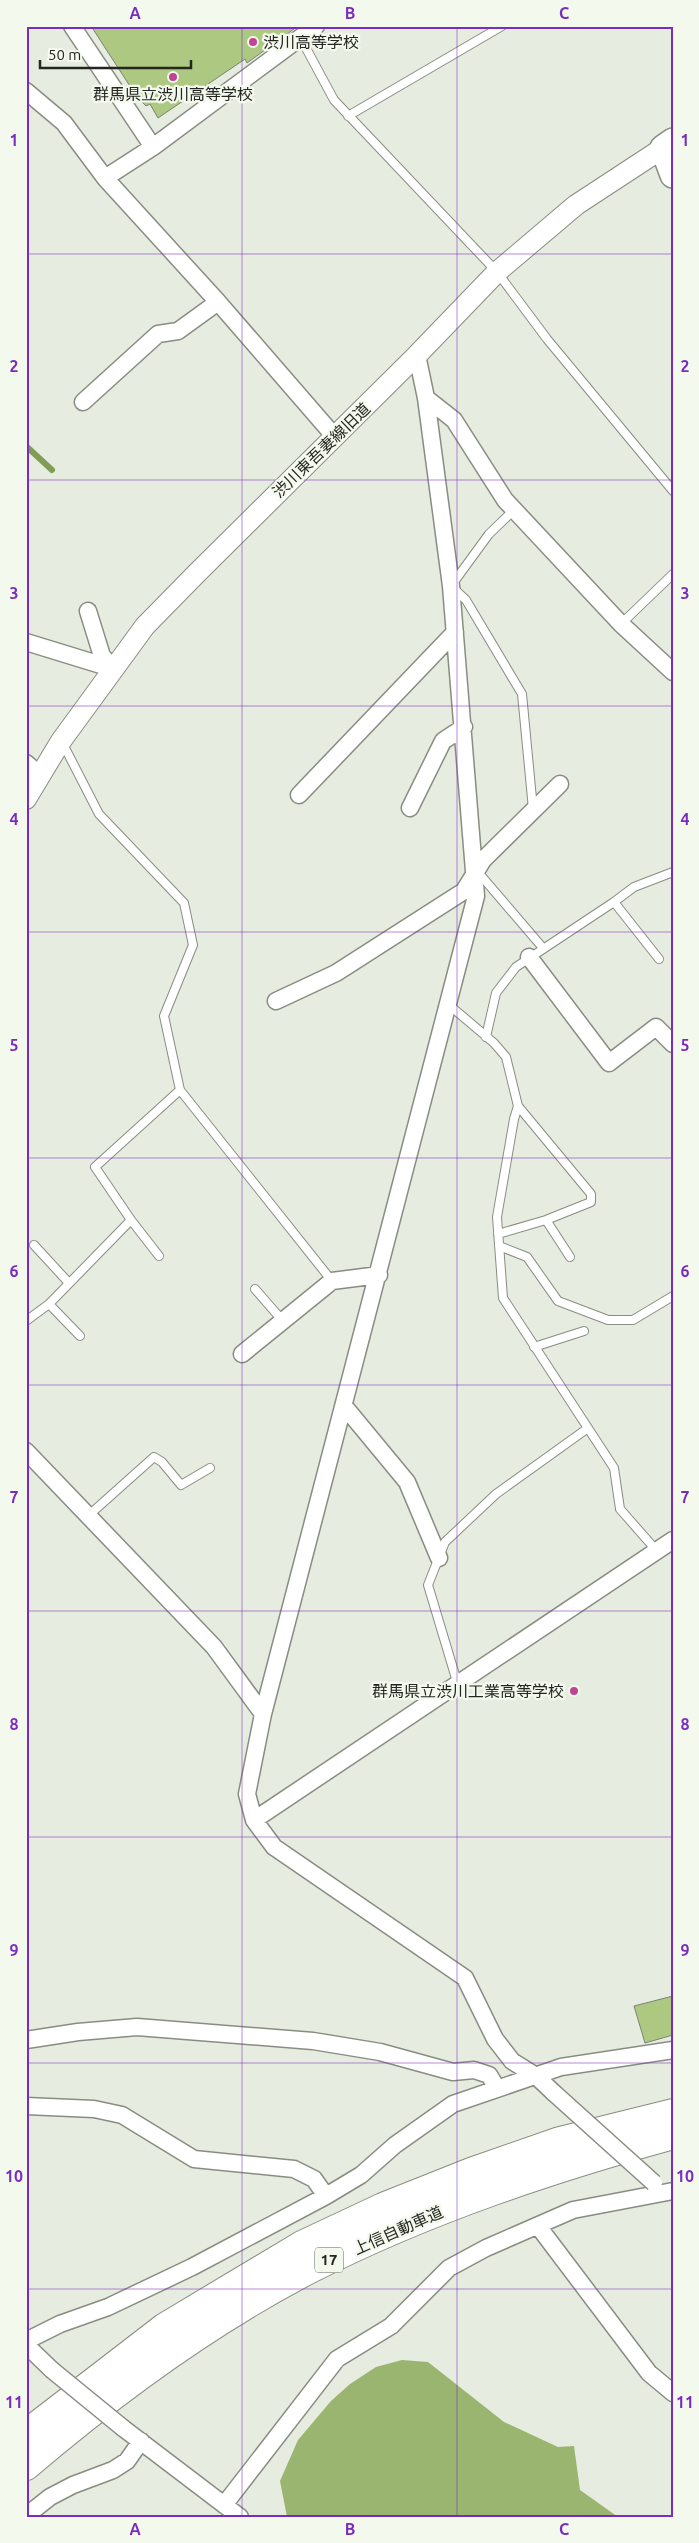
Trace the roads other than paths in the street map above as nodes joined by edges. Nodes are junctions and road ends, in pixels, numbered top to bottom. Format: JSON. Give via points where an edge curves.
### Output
{"nodes":[{"id":1,"x":72,"y":26,"type":"edge"},
{"id":2,"x":316,"y":26,"type":"edge"},
{"id":3,"x":502,"y":26,"type":"edge"},
{"id":4,"x":300,"y":37,"type":"junction"},
{"id":5,"x":27,"y":89,"type":"edge"},
{"id":6,"x":348,"y":116,"type":"junction"},
{"id":7,"x":668,"y":145,"type":"edge"},
{"id":8,"x":153,"y":147,"type":"junction"},
{"id":9,"x":673,"y":175,"type":"edge"},
{"id":10,"x":105,"y":178,"type":"junction"},
{"id":11,"x":498,"y":272,"type":"junction"},
{"id":12,"x":218,"y":302,"type":"junction"},
{"id":13,"x":417,"y":355,"type":"junction"},
{"id":14,"x":426,"y":398,"type":"junction"},
{"id":15,"x":83,"y":402,"type":"dead end"},
{"id":16,"x":336,"y":437,"type":"junction"},
{"id":17,"x":673,"y":492,"type":"edge"},
{"id":18,"x":514,"y":510,"type":"junction"},
{"id":19,"x":673,"y":574,"type":"edge"},
{"id":20,"x":452,"y":586,"type":"junction"},
{"id":21,"x":88,"y":611,"type":"dead end"},
{"id":22,"x":621,"y":624,"type":"junction"},
{"id":23,"x":455,"y":632,"type":"junction"},
{"id":24,"x":26,"y":642,"type":"edge"},
{"id":25,"x":114,"y":668,"type":"junction"},
{"id":26,"x":673,"y":672,"type":"edge"},
{"id":27,"x":464,"y":727,"type":"junction"},
{"id":28,"x":61,"y":741,"type":"junction"},
{"id":29,"x":33,"y":769,"type":"edge"},
{"id":30,"x":560,"y":784,"type":"dead end"},
{"id":31,"x":299,"y":795,"type":"dead end"},
{"id":32,"x":26,"y":799,"type":"edge"},
{"id":33,"x":410,"y":808,"type":"dead end"},
{"id":34,"x":533,"y":809,"type":"junction"},
{"id":35,"x":475,"y":870,"type":"junction"},
{"id":36,"x":673,"y":872,"type":"edge"},
{"id":37,"x":614,"y":902,"type":"junction"},
{"id":38,"x":543,"y":948,"type":"junction"},
{"id":39,"x":529,"y":957,"type":"junction"},
{"id":40,"x":660,"y":959,"type":"dead end"},
{"id":41,"x":276,"y":1001,"type":"dead end"},
{"id":42,"x":448,"y":1004,"type":"junction"},
{"id":43,"x":486,"y":1037,"type":"junction"},
{"id":44,"x":673,"y":1044,"type":"edge"},
{"id":45,"x":180,"y":1090,"type":"junction"},
{"id":46,"x":518,"y":1106,"type":"junction"},
{"id":47,"x":132,"y":1220,"type":"junction"},
{"id":48,"x":546,"y":1220,"type":"junction"},
{"id":49,"x":498,"y":1234,"type":"junction"},
{"id":50,"x":34,"y":1245,"type":"dead end"},
{"id":51,"x":499,"y":1246,"type":"junction"},
{"id":52,"x":159,"y":1256,"type":"dead end"},
{"id":53,"x":570,"y":1256,"type":"dead end"},
{"id":54,"x":379,"y":1276,"type":"junction"},
{"id":55,"x":332,"y":1281,"type":"junction"},
{"id":56,"x":69,"y":1283,"type":"junction"},
{"id":57,"x":255,"y":1289,"type":"dead end"},
{"id":58,"x":673,"y":1296,"type":"edge"},
{"id":59,"x":49,"y":1304,"type":"junction"},
{"id":60,"x":282,"y":1320,"type":"junction"},
{"id":61,"x":26,"y":1321,"type":"edge"},
{"id":62,"x":584,"y":1331,"type":"dead end"},
{"id":63,"x":80,"y":1336,"type":"dead end"},
{"id":64,"x":534,"y":1347,"type":"junction"},
{"id":65,"x":242,"y":1354,"type":"dead end"},
{"id":66,"x":345,"y":1407,"type":"junction"},
{"id":67,"x":588,"y":1428,"type":"junction"},
{"id":68,"x":26,"y":1452,"type":"edge"},
{"id":69,"x":210,"y":1468,"type":"dead end"},
{"id":70,"x":88,"y":1516,"type":"junction"},
{"id":71,"x":673,"y":1540,"type":"edge"},
{"id":72,"x":656,"y":1550,"type":"junction"},
{"id":73,"x":439,"y":1558,"type":"junction"},
{"id":74,"x":458,"y":1685,"type":"junction"},
{"id":75,"x":263,"y":1714,"type":"junction"},
{"id":76,"x":254,"y":1820,"type":"junction"},
{"id":77,"x":26,"y":2040,"type":"edge"},
{"id":78,"x":673,"y":2050,"type":"edge"},
{"id":79,"x":536,"y":2076,"type":"junction"},
{"id":80,"x":497,"y":2088,"type":"junction"},
{"id":81,"x":26,"y":2106,"type":"edge"},
{"id":82,"x":673,"y":2112,"type":"edge"},
{"id":83,"x":673,"y":2135,"type":"edge"},
{"id":84,"x":662,"y":2189,"type":"edge"},
{"id":85,"x":326,"y":2196,"type":"junction"},
{"id":86,"x":538,"y":2226,"type":"junction"},
{"id":87,"x":26,"y":2341,"type":"edge"},
{"id":88,"x":26,"y":2345,"type":"edge"},
{"id":89,"x":673,"y":2393,"type":"edge"},
{"id":90,"x":26,"y":2434,"type":"edge"},
{"id":91,"x":141,"y":2440,"type":"junction"},
{"id":92,"x":26,"y":2466,"type":"edge"},
{"id":93,"x":224,"y":2505,"type":"junction"},
{"id":94,"x":26,"y":2516,"type":"edge"},
{"id":95,"x":240,"y":2517,"type":"edge"}],
"edges":[{"from":1,"to":8,"type":"street"},
{"from":2,"to":4,"type":"street"},
{"from":3,"to":6,"type":"lane"},
{"from":4,"to":6,"type":"lane","via":[[334,100]]},
{"from":4,"to":8,"type":"street"},
{"from":5,"to":10,"type":"street","via":[[64,123]]},
{"from":6,"to":11,"type":"lane"},
{"from":7,"to":9,"type":"main road"},
{"from":7,"to":11,"type":"street","name":"渋川東吾妻線旧道","via":[[576,204]]},
{"from":8,"to":10,"type":"street"},
{"from":10,"to":12,"type":"street"},
{"from":11,"to":13,"type":"street","name":"渋川東吾妻線旧道"},
{"from":11,"to":17,"type":"lane","via":[[547,339]]},
{"from":12,"to":15,"type":"street","via":[[178,331],[158,334]]},
{"from":12,"to":16,"type":"street"},
{"from":13,"to":14,"type":"street"},
{"from":13,"to":16,"type":"street","name":"渋川東吾妻線旧道"},
{"from":14,"to":18,"type":"street","via":[[454,420]]},
{"from":14,"to":20,"type":"street"},
{"from":16,"to":25,"type":"street","name":"渋川東吾妻線旧道","via":[[145,626]]},
{"from":18,"to":20,"type":"lane","via":[[489,534]]},
{"from":18,"to":22,"type":"street"},
{"from":19,"to":22,"type":"lane"},
{"from":20,"to":23,"type":"street"},
{"from":20,"to":34,"type":"lane","via":[[466,600],[522,694]]},
{"from":21,"to":25,"type":"street","via":[[102,656]]},
{"from":22,"to":26,"type":"street"},
{"from":23,"to":27,"type":"street"},
{"from":23,"to":31,"type":"street"},
{"from":24,"to":25,"type":"street"},
{"from":25,"to":28,"type":"street","name":"渋川東吾妻線旧道"},
{"from":27,"to":33,"type":"street","via":[[443,741]]},
{"from":27,"to":35,"type":"street"},
{"from":28,"to":29,"type":"street","name":"渋川東吾妻線旧道"},
{"from":28,"to":45,"type":"lane","via":[[99,814],[184,904],[193,945],[164,1016]]},
{"from":29,"to":32,"type":"street","name":"渋川東吾妻線旧道"},
{"from":30,"to":34,"type":"street"},
{"from":34,"to":35,"type":"street"},
{"from":35,"to":38,"type":"lane"},
{"from":35,"to":41,"type":"street","via":[[464,890],[336,973]]},
{"from":35,"to":42,"type":"street","via":[[476,896]]},
{"from":36,"to":37,"type":"lane","via":[[634,887]]},
{"from":37,"to":38,"type":"lane"},
{"from":37,"to":40,"type":"lane"},
{"from":38,"to":39,"type":"lane"},
{"from":39,"to":43,"type":"lane","via":[[516,967],[496,993]]},
{"from":39,"to":44,"type":"street","via":[[609,1063],[656,1027]]},
{"from":42,"to":43,"type":"lane"},
{"from":42,"to":54,"type":"street"},
{"from":43,"to":46,"type":"lane","via":[[506,1057]]},
{"from":45,"to":47,"type":"lane","via":[[95,1167]]},
{"from":45,"to":55,"type":"lane"},
{"from":46,"to":48,"type":"lane","via":[[592,1194],[591,1202]]},
{"from":46,"to":49,"type":"lane","via":[[497,1217]]},
{"from":47,"to":52,"type":"lane"},
{"from":47,"to":56,"type":"lane"},
{"from":48,"to":49,"type":"lane"},
{"from":48,"to":53,"type":"lane"},
{"from":49,"to":51,"type":"lane"},
{"from":50,"to":56,"type":"lane"},
{"from":51,"to":58,"type":"lane","via":[[527,1257],[558,1301],[608,1320],[633,1320]]},
{"from":51,"to":64,"type":"lane","via":[[503,1298]]},
{"from":54,"to":55,"type":"street"},
{"from":54,"to":66,"type":"street"},
{"from":55,"to":60,"type":"street"},
{"from":56,"to":59,"type":"lane"},
{"from":57,"to":60,"type":"lane"},
{"from":59,"to":61,"type":"lane"},
{"from":59,"to":63,"type":"lane"},
{"from":60,"to":65,"type":"street"},
{"from":62,"to":64,"type":"lane"},
{"from":64,"to":67,"type":"lane"},
{"from":66,"to":73,"type":"street","via":[[407,1482]]},
{"from":66,"to":75,"type":"street"},
{"from":67,"to":72,"type":"lane","via":[[614,1468],[620,1509]]},
{"from":67,"to":73,"type":"lane","via":[[496,1494],[445,1542]]},
{"from":68,"to":70,"type":"street"},
{"from":69,"to":70,"type":"lane","via":[[181,1485],[154,1457]]},
{"from":70,"to":75,"type":"street","via":[[214,1647]]},
{"from":71,"to":72,"type":"street"},
{"from":72,"to":74,"type":"street"},
{"from":73,"to":74,"type":"lane","via":[[428,1585]]},
{"from":74,"to":76,"type":"street"},
{"from":75,"to":76,"type":"street","via":[[246,1794]]},
{"from":76,"to":79,"type":"street","via":[[274,1846],[464,1978],[495,2039],[512,2061]]},
{"from":77,"to":80,"type":"street","via":[[137,2027],[313,2041],[380,2052],[453,2072],[474,2070],[489,2075]]},
{"from":78,"to":79,"type":"street","via":[[561,2067]]},
{"from":79,"to":80,"type":"street"},
{"from":79,"to":84,"type":"street","bridge":true},
{"from":80,"to":85,"type":"street","via":[[453,2104],[360,2175]]},
{"from":81,"to":85,"type":"street","via":[[94,2109],[122,2115],[194,2159],[294,2169],[314,2180]]},
{"from":82,"to":90,"type":"highway","name":"上信自動車道","number":"17","via":[[560,2141],[498,2163],[383,2207],[302,2245],[165,2327]]},
{"from":83,"to":92,"type":"highway","name":"上信自動車道","number":"17","via":[[485,2192],[311,2269],[149,2369]]},
{"from":84,"to":86,"type":"street","via":[[573,2210]]},
{"from":85,"to":87,"type":"street","via":[[108,2308],[60,2324]]},
{"from":86,"to":89,"type":"street","via":[[649,2373]]},
{"from":86,"to":93,"type":"street","via":[[486,2248],[450,2268],[391,2326],[338,2359]]},
{"from":88,"to":91,"type":"street","bridge":true,"via":[[52,2370]]},
{"from":91,"to":93,"type":"street"},
{"from":91,"to":94,"type":"street","via":[[128,2461],[50,2497]]},
{"from":93,"to":95,"type":"street"}]}
